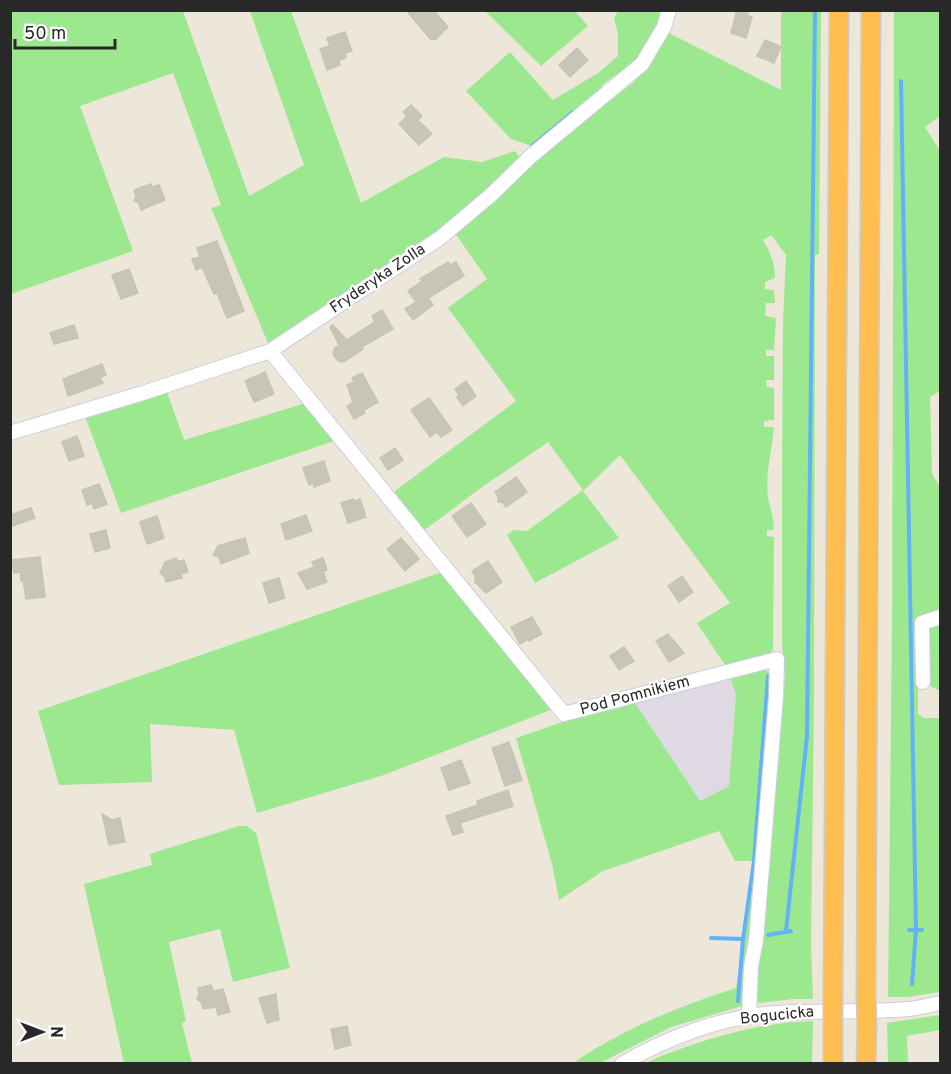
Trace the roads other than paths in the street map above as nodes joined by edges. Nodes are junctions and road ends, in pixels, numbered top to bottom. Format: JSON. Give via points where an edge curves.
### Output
{"nodes":[{"id":1,"x":669,"y":10,"type":"edge"},
{"id":2,"x":839,"y":10,"type":"edge"},
{"id":3,"x":871,"y":10,"type":"edge"},
{"id":4,"x":270,"y":351,"type":"junction"},
{"id":5,"x":10,"y":433,"type":"edge"},
{"id":6,"x":940,"y":617,"type":"edge"},
{"id":7,"x":923,"y":682,"type":"dead end"},
{"id":8,"x":940,"y":1003,"type":"edge"},
{"id":9,"x":749,"y":1017,"type":"junction"},
{"id":10,"x":622,"y":1064,"type":"edge"},
{"id":11,"x":833,"y":1064,"type":"edge"},
{"id":12,"x":866,"y":1064,"type":"edge"}],
"edges":[{"from":1,"to":4,"type":"street","name":"Fryderyka Zolla","via":[[664,27],[642,64],[531,156],[491,195],[440,238]]},
{"from":2,"to":11,"type":"highway","bridge":true},
{"from":3,"to":12,"type":"highway","bridge":true},
{"from":4,"to":5,"type":"street","name":"Fryderyka Zolla"},
{"from":4,"to":9,"type":"street","name":"Pod Pomnikiem","via":[[564,714],[777,659]]},
{"from":6,"to":7,"type":"street","via":[[922,623]]},
{"from":8,"to":9,"type":"street","name":"Bogucicka","via":[[910,1009]]},
{"from":9,"to":10,"type":"street","name":"Bogucicka","via":[[685,1034]]}]}
